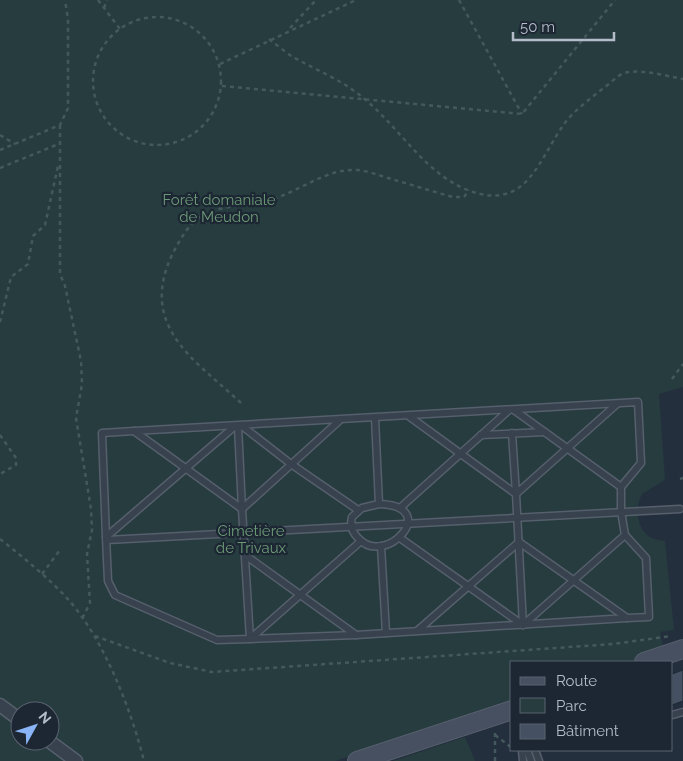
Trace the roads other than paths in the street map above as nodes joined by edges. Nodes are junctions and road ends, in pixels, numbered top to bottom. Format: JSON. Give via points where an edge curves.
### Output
{"nodes":[{"id":1,"x":617,"y":404,"type":"junction"},
{"id":2,"x":511,"y":410,"type":"junction"},
{"id":3,"x":410,"y":417,"type":"junction"},
{"id":4,"x":375,"y":418,"type":"junction"},
{"id":5,"x":339,"y":421,"type":"junction"},
{"id":6,"x":238,"y":426,"type":"junction"},
{"id":7,"x":134,"y":431,"type":"junction"},
{"id":8,"x":544,"y":432,"type":"junction"},
{"id":9,"x":512,"y":433,"type":"junction"},
{"id":10,"x":481,"y":434,"type":"junction"},
{"id":11,"x":567,"y":448,"type":"junction"},
{"id":12,"x":460,"y":454,"type":"junction"},
{"id":13,"x":291,"y":464,"type":"junction"},
{"id":14,"x":186,"y":469,"type":"junction"},
{"id":15,"x":622,"y":487,"type":"junction"},
{"id":16,"x":516,"y":494,"type":"junction"},
{"id":17,"x":379,"y":504,"type":"junction"},
{"id":18,"x":400,"y":508,"type":"junction"},
{"id":19,"x":242,"y":509,"type":"junction"},
{"id":20,"x":680,"y":509,"type":"dead end"},
{"id":21,"x":358,"y":510,"type":"junction"},
{"id":22,"x":621,"y":511,"type":"junction"},
{"id":23,"x":518,"y":516,"type":"junction"},
{"id":24,"x":408,"y":523,"type":"junction"},
{"id":25,"x":351,"y":526,"type":"junction"},
{"id":26,"x":244,"y":532,"type":"junction"},
{"id":27,"x":625,"y":535,"type":"junction"},
{"id":28,"x":400,"y":538,"type":"junction"},
{"id":29,"x":106,"y":539,"type":"junction"},
{"id":30,"x":361,"y":542,"type":"junction"},
{"id":31,"x":519,"y":542,"type":"junction"},
{"id":32,"x":381,"y":546,"type":"junction"},
{"id":33,"x":245,"y":556,"type":"junction"},
{"id":34,"x":574,"y":580,"type":"junction"},
{"id":35,"x":469,"y":586,"type":"junction"},
{"id":36,"x":300,"y":595,"type":"junction"},
{"id":37,"x":627,"y":618,"type":"junction"},
{"id":38,"x":524,"y":625,"type":"junction"},
{"id":39,"x":417,"y":631,"type":"junction"},
{"id":40,"x":386,"y":633,"type":"junction"},
{"id":41,"x":356,"y":635,"type":"junction"},
{"id":42,"x":250,"y":639,"type":"junction"},
{"id":43,"x":680,"y":644,"type":"edge"},
{"id":44,"x":646,"y":661,"type":"edge"},
{"id":45,"x":510,"y":711,"type":"edge"},
{"id":46,"x":60,"y":750,"type":"edge"},
{"id":47,"x":76,"y":761,"type":"edge"},
{"id":48,"x":357,"y":761,"type":"edge"}],
"edges":[{"from":1,"to":2,"type":"lane"},
{"from":1,"to":11,"type":"lane"},
{"from":1,"to":15,"type":"lane","via":[[638,402],[641,463]]},
{"from":2,"to":3,"type":"lane"},
{"from":2,"to":8,"type":"lane"},
{"from":2,"to":10,"type":"lane"},
{"from":3,"to":4,"type":"lane"},
{"from":3,"to":12,"type":"lane"},
{"from":4,"to":5,"type":"lane"},
{"from":4,"to":17,"type":"lane"},
{"from":5,"to":6,"type":"lane"},
{"from":5,"to":13,"type":"lane"},
{"from":6,"to":7,"type":"lane"},
{"from":6,"to":13,"type":"lane"},
{"from":6,"to":14,"type":"lane"},
{"from":6,"to":19,"type":"lane"},
{"from":7,"to":14,"type":"lane"},
{"from":7,"to":29,"type":"lane","via":[[102,433]]},
{"from":8,"to":9,"type":"lane"},
{"from":8,"to":11,"type":"lane"},
{"from":9,"to":10,"type":"lane"},
{"from":9,"to":16,"type":"lane"},
{"from":10,"to":12,"type":"lane"},
{"from":11,"to":15,"type":"lane"},
{"from":11,"to":16,"type":"lane"},
{"from":12,"to":16,"type":"lane"},
{"from":12,"to":18,"type":"lane"},
{"from":13,"to":19,"type":"lane"},
{"from":13,"to":21,"type":"lane"},
{"from":14,"to":19,"type":"lane"},
{"from":14,"to":29,"type":"lane"},
{"from":15,"to":22,"type":"lane"},
{"from":16,"to":23,"type":"lane"},
{"from":17,"to":18,"type":"lane"},
{"from":17,"to":21,"type":"lane"},
{"from":18,"to":24,"type":"lane"},
{"from":19,"to":26,"type":"lane"},
{"from":20,"to":22,"type":"lane"},
{"from":21,"to":25,"type":"lane","via":[[352,517]]},
{"from":22,"to":23,"type":"lane"},
{"from":22,"to":27,"type":"lane"},
{"from":23,"to":24,"type":"lane"},
{"from":23,"to":31,"type":"lane"},
{"from":24,"to":25,"type":"lane"},
{"from":24,"to":28,"type":"lane"},
{"from":25,"to":26,"type":"lane"},
{"from":25,"to":30,"type":"lane"},
{"from":26,"to":29,"type":"lane"},
{"from":26,"to":33,"type":"lane"},
{"from":27,"to":34,"type":"lane"},
{"from":27,"to":37,"type":"lane","via":[[646,558],[649,617]]},
{"from":28,"to":32,"type":"lane"},
{"from":28,"to":35,"type":"lane"},
{"from":29,"to":42,"type":"lane","via":[[108,581],[115,595],[217,640]]},
{"from":30,"to":32,"type":"lane"},
{"from":30,"to":36,"type":"lane"},
{"from":31,"to":34,"type":"lane"},
{"from":31,"to":35,"type":"lane"},
{"from":31,"to":38,"type":"lane"},
{"from":32,"to":40,"type":"lane"},
{"from":33,"to":36,"type":"lane"},
{"from":33,"to":42,"type":"lane"},
{"from":34,"to":37,"type":"lane"},
{"from":34,"to":38,"type":"lane"},
{"from":35,"to":38,"type":"lane"},
{"from":35,"to":39,"type":"lane"},
{"from":36,"to":41,"type":"lane"},
{"from":36,"to":42,"type":"lane"},
{"from":37,"to":38,"type":"lane"},
{"from":38,"to":39,"type":"lane"},
{"from":39,"to":40,"type":"lane"},
{"from":40,"to":41,"type":"lane"},
{"from":41,"to":42,"type":"lane"},
{"from":43,"to":44,"type":"main road"},
{"from":45,"to":48,"type":"main road"},
{"from":46,"to":47,"type":"street"}]}
